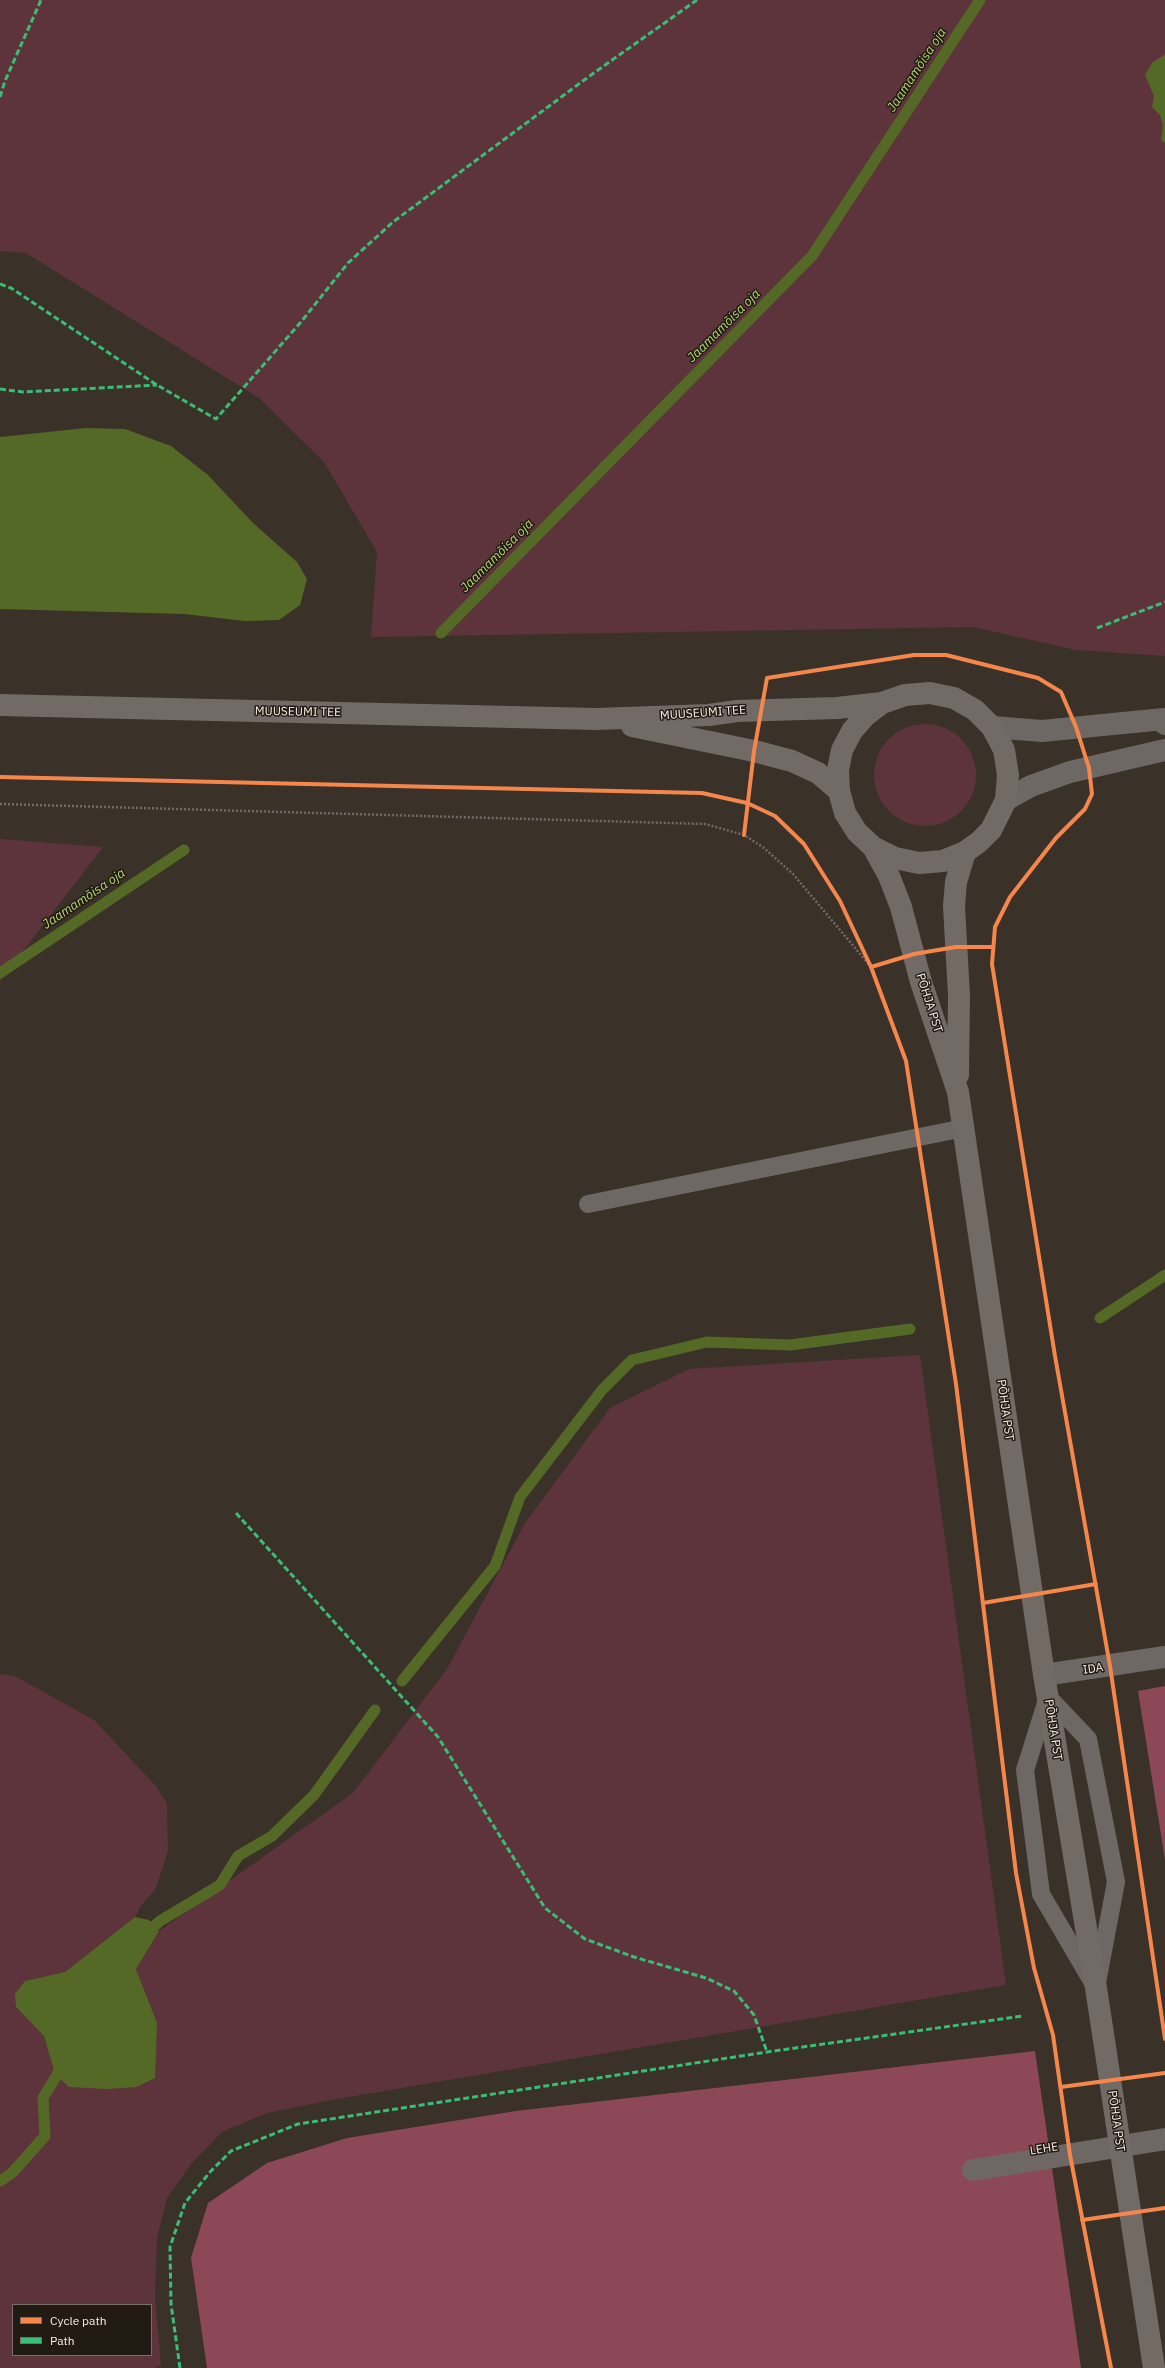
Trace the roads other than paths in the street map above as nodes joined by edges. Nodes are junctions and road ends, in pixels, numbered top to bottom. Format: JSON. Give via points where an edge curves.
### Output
{"nodes":[{"id":1,"x":882,"y":703,"type":"junction"},
{"id":2,"x":0,"y":705,"type":"edge"},
{"id":3,"x":596,"y":719,"type":"junction"},
{"id":4,"x":1165,"y":724,"type":"edge"},
{"id":5,"x":992,"y":728,"type":"junction"},
{"id":6,"x":1165,"y":750,"type":"edge"},
{"id":7,"x":839,"y":792,"type":"junction"},
{"id":8,"x":1006,"y":800,"type":"junction"},
{"id":9,"x":873,"y":847,"type":"junction"},
{"id":10,"x":965,"y":852,"type":"junction"},
{"id":11,"x":958,"y":1092,"type":"junction"},
{"id":12,"x":964,"y":1128,"type":"junction"},
{"id":13,"x":588,"y":1204,"type":"dead end"},
{"id":14,"x":1165,"y":1657,"type":"edge"},
{"id":15,"x":1044,"y":1676,"type":"junction"},
{"id":16,"x":1048,"y":1697,"type":"junction"},
{"id":17,"x":1096,"y":1988,"type":"junction"},
{"id":18,"x":1165,"y":2139,"type":"edge"},
{"id":19,"x":1120,"y":2146,"type":"junction"},
{"id":20,"x":973,"y":2170,"type":"dead end"},
{"id":21,"x":1154,"y":2368,"type":"edge"}],
"edges":[{"from":1,"to":3,"type":"street","name":"MUUSEUMI TEE","via":[[837,708]]},
{"from":1,"to":5,"type":"street","name":"MUUSEUMI TEE","via":[[905,694],[936,694],[954,698],[975,710]]},
{"from":1,"to":7,"type":"street","name":"MUUSEUMI TEE","via":[[865,716],[852,731],[842,750],[838,770]]},
{"from":2,"to":3,"type":"street","name":"MUUSEUMI TEE"},
{"from":3,"to":7,"type":"street","name":"MUUSEUMI TEE","via":[[715,742],[792,761],[818,773]]},
{"from":4,"to":5,"type":"street","via":[[1164,719],[1042,731]]},
{"from":5,"to":8,"type":"street","name":"MUUSEUMI TEE","via":[[1004,750],[1008,775]]},
{"from":6,"to":8,"type":"street","via":[[1070,772],[1031,786]]},
{"from":7,"to":9,"type":"street","name":"MUUSEUMI TEE","via":[[845,813],[857,832]]},
{"from":8,"to":10,"type":"street","name":"MUUSEUMI TEE","via":[[991,830]]},
{"from":9,"to":10,"type":"street","name":"MUUSEUMI TEE","via":[[895,858],[919,863],[943,861]]},
{"from":9,"to":11,"type":"street","name":"PÕHJA PST","via":[[889,876],[901,907]]},
{"from":10,"to":11,"type":"street","name":"PÕHJA PST","via":[[956,882],[954,906],[959,995]]},
{"from":11,"to":12,"type":"street","name":"PÕHJA PST"},
{"from":12,"to":13,"type":"lane"},
{"from":12,"to":15,"type":"street","name":"PÕHJA PST"},
{"from":14,"to":15,"type":"street","name":"IDA"},
{"from":15,"to":16,"type":"street","name":"PÕHJA PST"},
{"from":16,"to":17,"type":"street","name":"PÕHJA PST"},
{"from":16,"to":17,"type":"lane","via":[[1025,1770],[1041,1894]]},
{"from":16,"to":17,"type":"lane","via":[[1088,1739],[1116,1882]]},
{"from":17,"to":19,"type":"street","name":"PÕHJA PST"},
{"from":18,"to":19,"type":"street","name":"LEHE"},
{"from":19,"to":20,"type":"street","name":"LEHE"},
{"from":19,"to":21,"type":"street","name":"PÕHJA PST"}]}
